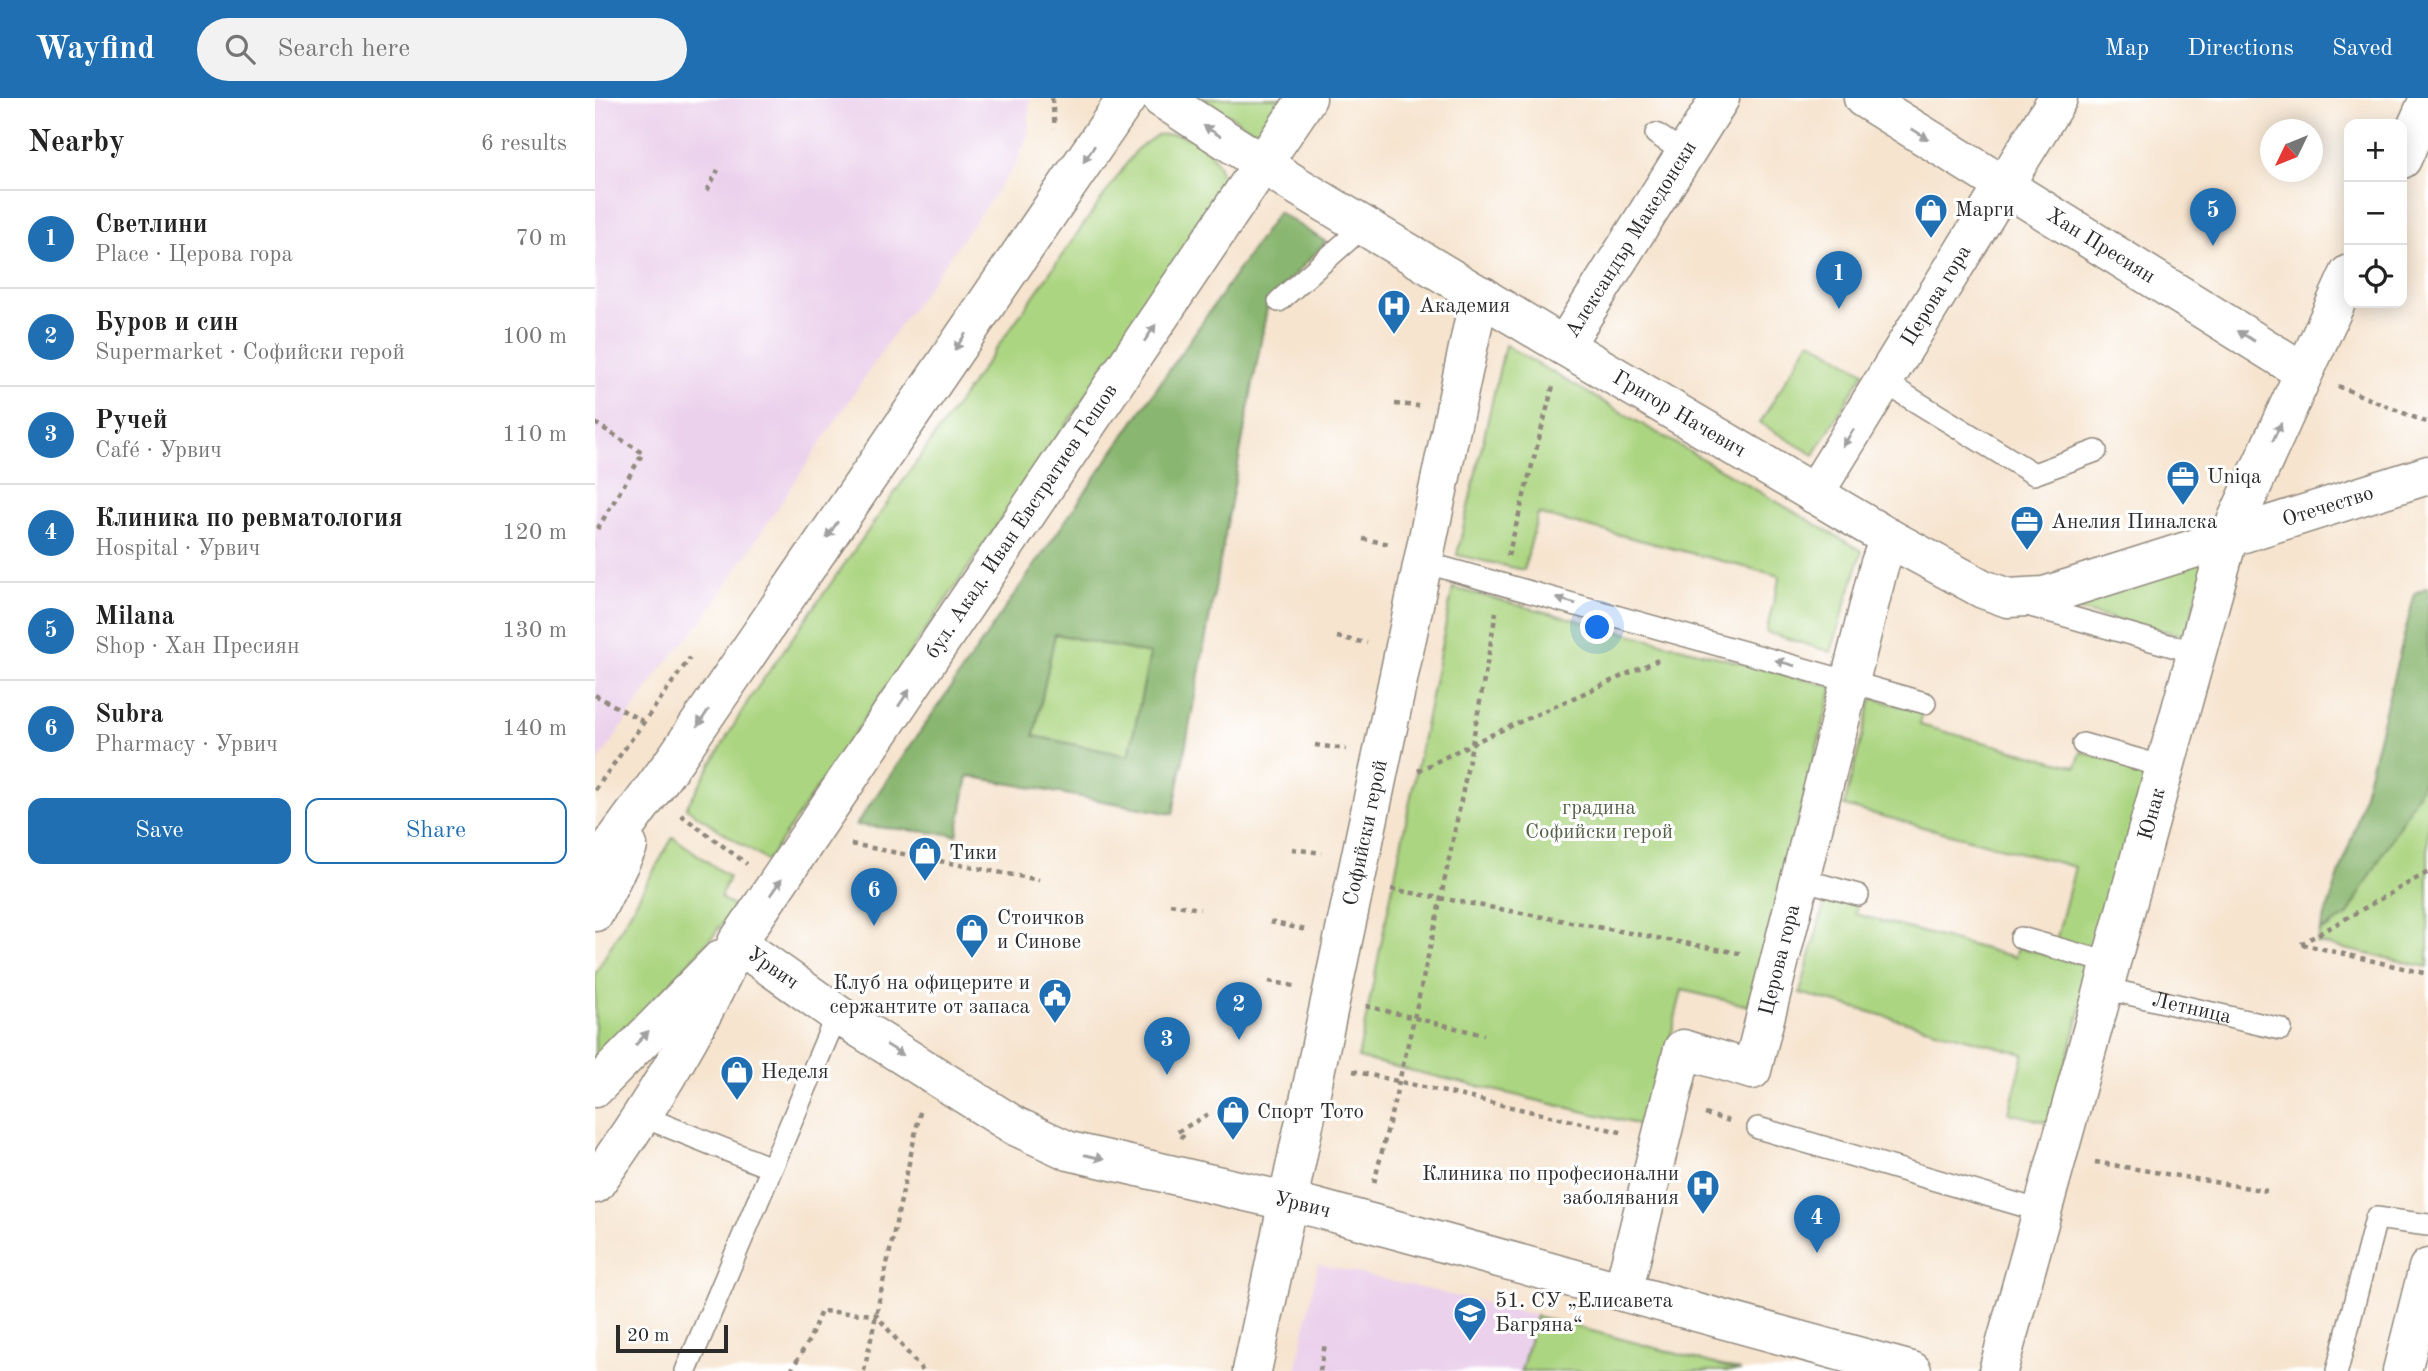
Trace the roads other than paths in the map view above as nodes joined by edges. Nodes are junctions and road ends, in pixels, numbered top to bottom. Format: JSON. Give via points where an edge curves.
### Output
{"nodes":[{"id":1,"x":1127,"y":98,"type":"edge"},
{"id":2,"x":1161,"y":98,"type":"edge"},
{"id":3,"x":1307,"y":98,"type":"edge"},
{"id":4,"x":1720,"y":98,"type":"edge"},
{"id":5,"x":1863,"y":98,"type":"edge"},
{"id":6,"x":2058,"y":98,"type":"edge"},
{"id":7,"x":2428,"y":101,"type":"edge"},
{"id":8,"x":2407,"y":148,"type":"edge"},
{"id":9,"x":1264,"y":164,"type":"junction"},
{"id":10,"x":2005,"y":187,"type":"junction"},
{"id":11,"x":1364,"y":226,"type":"junction"},
{"id":12,"x":2344,"y":285,"type":"edge"},
{"id":13,"x":1483,"y":296,"type":"junction"},
{"id":14,"x":1279,"y":301,"type":"dead end"},
{"id":15,"x":1564,"y":346,"type":"junction"},
{"id":16,"x":2304,"y":372,"type":"junction"},
{"id":17,"x":1885,"y":382,"type":"junction"},
{"id":18,"x":2096,"y":451,"type":"dead end"},
{"id":19,"x":2428,"y":475,"type":"edge"},
{"id":20,"x":1814,"y":494,"type":"junction"},
{"id":21,"x":1889,"y":538,"type":"junction"},
{"id":22,"x":2228,"y":539,"type":"junction"},
{"id":23,"x":1409,"y":553,"type":"junction"},
{"id":24,"x":2008,"y":598,"type":"junction"},
{"id":25,"x":2197,"y":653,"type":"junction"},
{"id":26,"x":1850,"y":681,"type":"junction"},
{"id":27,"x":1925,"y":703,"type":"dead end"},
{"id":28,"x":2083,"y":744,"type":"dead end"},
{"id":29,"x":2165,"y":767,"type":"junction"},
{"id":30,"x":660,"y":781,"type":"junction"},
{"id":31,"x":595,"y":868,"type":"edge"},
{"id":32,"x":1801,"y":880,"type":"junction"},
{"id":33,"x":1858,"y":895,"type":"dead end"},
{"id":34,"x":595,"y":912,"type":"edge"},
{"id":35,"x":2021,"y":939,"type":"dead end"},
{"id":36,"x":737,"y":943,"type":"junction"},
{"id":37,"x":2107,"y":975,"type":"junction"},
{"id":38,"x":837,"y":1014,"type":"junction"},
{"id":39,"x":2281,"y":1029,"type":"dead end"},
{"id":40,"x":595,"y":1088,"type":"edge"},
{"id":41,"x":644,"y":1116,"type":"junction"},
{"id":42,"x":1758,"y":1128,"type":"road end"},
{"id":43,"x":771,"y":1168,"type":"junction"},
{"id":44,"x":595,"y":1184,"type":"edge"},
{"id":45,"x":1288,"y":1202,"type":"junction"},
{"id":46,"x":2041,"y":1211,"type":"junction"},
{"id":47,"x":2428,"y":1225,"type":"edge"},
{"id":48,"x":2428,"y":1268,"type":"edge"},
{"id":49,"x":1623,"y":1292,"type":"junction"},
{"id":50,"x":1891,"y":1368,"type":"edge"},
{"id":51,"x":686,"y":1371,"type":"edge"},
{"id":52,"x":1252,"y":1371,"type":"edge"},
{"id":53,"x":1998,"y":1371,"type":"edge"},
{"id":54,"x":2337,"y":1371,"type":"edge"},
{"id":55,"x":2402,"y":1371,"type":"edge"}],
"edges":[{"from":1,"to":30,"type":"street","one_way":true},
{"from":9,"to":2,"type":"street","name":"Григор Начевич","one_way":true},
{"from":3,"to":9,"type":"street","name":"бул. Акад. Иван Евстратиев Гешов"},
{"from":4,"to":15,"type":"street","name":"Александър Македонски","via":[[1671,144]]},
{"from":5,"to":10,"type":"street","name":"Хан Пресиян","one_way":true},
{"from":6,"to":10,"type":"street","name":"Церова гора"},
{"from":7,"to":8,"type":"street"},
{"from":9,"to":11,"type":"street","name":"Григор Начевич"},
{"from":36,"to":9,"type":"street","name":"бул. Акад. Иван Евстратиев Гешов","one_way":true},
{"from":16,"to":10,"type":"street","name":"Хан Пресиян","one_way":true},
{"from":10,"to":17,"type":"street","name":"Церова гора"},
{"from":11,"to":13,"type":"street","name":"Григор Начевич"},
{"from":11,"to":14,"type":"lane"},
{"from":12,"to":16,"type":"street","name":"Юнак"},
{"from":13,"to":15,"type":"street","name":"Григор Начевич"},
{"from":13,"to":23,"type":"street","name":"Софийски герой"},
{"from":15,"to":20,"type":"street","name":"Григор Начевич"},
{"from":22,"to":16,"type":"street","name":"Юнак","one_way":true},
{"from":17,"to":18,"type":"lane","via":[[2034,474]]},
{"from":17,"to":20,"type":"street","name":"Церова гора","one_way":true},
{"from":19,"to":22,"type":"street","name":"Отечество"},
{"from":20,"to":21,"type":"street","name":"Григор Начевич"},
{"from":21,"to":24,"type":"street","name":"Григор Начевич"},
{"from":21,"to":26,"type":"street","name":"Церова гора"},
{"from":22,"to":24,"type":"street","name":"Григор Начевич","via":[[2044,596]]},
{"from":22,"to":25,"type":"street","name":"Юнак"},
{"from":26,"to":23,"type":"lane","one_way":true},
{"from":23,"to":45,"type":"street","name":"Софийски герой"},
{"from":24,"to":25,"type":"lane","via":[[2050,614]]},
{"from":25,"to":29,"type":"street","name":"Юнак"},
{"from":26,"to":27,"type":"lane"},
{"from":26,"to":32,"type":"street","name":"Церова гора"},
{"from":28,"to":29,"type":"lane"},
{"from":29,"to":37,"type":"street","name":"Юнак"},
{"from":30,"to":31,"type":"street"},
{"from":30,"to":34,"type":"street"},
{"from":32,"to":33,"type":"lane"},
{"from":32,"to":49,"type":"street","name":"Церова гора","via":[[1752,1070],[1683,1049]]},
{"from":35,"to":37,"type":"lane","name":"Летница"},
{"from":36,"to":38,"type":"street","name":"Урвич"},
{"from":40,"to":36,"type":"street","name":"бул. Акад. Иван Евстратиев Гешов","one_way":true},
{"from":36,"to":41,"type":"street","name":"бул. Акад. Иван Евстратиев Гешов","via":[[711,1003]]},
{"from":37,"to":39,"type":"lane","name":"Летница"},
{"from":37,"to":46,"type":"street","name":"Юнак"},
{"from":38,"to":43,"type":"lane"},
{"from":38,"to":45,"type":"street","name":"Урвич","one_way":true,"via":[[1015,1126],[1069,1151]]},
{"from":41,"to":43,"type":"lane"},
{"from":41,"to":44,"type":"street","name":"бул. Акад. Иван Евстратиев Гешов"},
{"from":42,"to":46,"type":"lane"},
{"from":43,"to":51,"type":"lane"},
{"from":45,"to":49,"type":"street","name":"Урвич"},
{"from":45,"to":52,"type":"street","name":"Софийски герой"},
{"from":46,"to":53,"type":"street","name":"Юнак"},
{"from":47,"to":54,"type":"lane","via":[[2376,1218]]},
{"from":48,"to":55,"type":"street"},
{"from":49,"to":50,"type":"street","name":"Урвич"}]}
